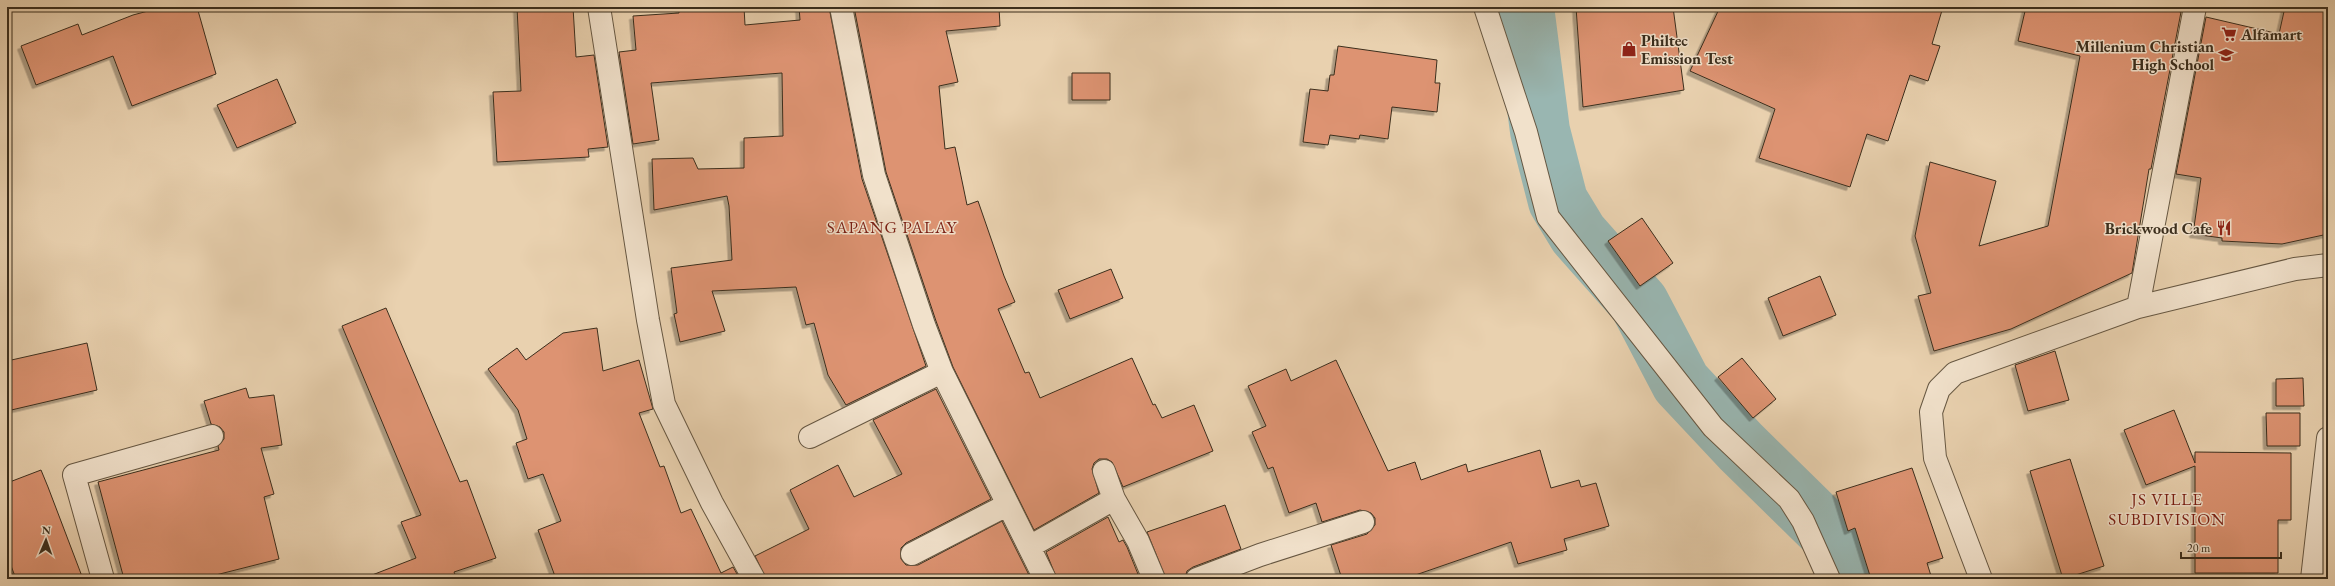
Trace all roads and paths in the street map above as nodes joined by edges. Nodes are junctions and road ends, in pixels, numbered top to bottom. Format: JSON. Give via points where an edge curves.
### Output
{"nodes":[{"id":1,"x":599,"y":7,"type":"edge"},
{"id":2,"x":841,"y":7,"type":"edge"},
{"id":3,"x":1485,"y":7,"type":"edge"},
{"id":4,"x":2195,"y":7,"type":"edge"},
{"id":5,"x":2328,"y":264,"type":"edge"},
{"id":6,"x":2138,"y":307,"type":"junction"},
{"id":7,"x":942,"y":372,"type":"junction"},
{"id":8,"x":212,"y":436,"type":"dead end"},
{"id":9,"x":810,"y":437,"type":"dead end"},
{"id":10,"x":2328,"y":438,"type":"edge"},
{"id":11,"x":1104,"y":471,"type":"dead end"},
{"id":12,"x":1114,"y":499,"type":"junction"},
{"id":13,"x":1006,"y":504,"type":"junction"},
{"id":14,"x":1363,"y":522,"type":"dead end"},
{"id":15,"x":1029,"y":547,"type":"junction"},
{"id":16,"x":912,"y":554,"type":"dead end"},
{"id":17,"x":103,"y":579,"type":"edge"},
{"id":18,"x":754,"y":579,"type":"edge"},
{"id":19,"x":1045,"y":579,"type":"edge"},
{"id":20,"x":1154,"y":579,"type":"edge"},
{"id":21,"x":1197,"y":579,"type":"edge"},
{"id":22,"x":1829,"y":579,"type":"edge"},
{"id":23,"x":1981,"y":579,"type":"edge"},
{"id":24,"x":2312,"y":579,"type":"edge"}],
"edges":[{"from":1,"to":18,"type":"street","via":[[648,320],[664,404],[712,502]]},
{"from":2,"to":7,"type":"street","via":[[874,175]]},
{"from":3,"to":22,"type":"street","via":[[1526,132],[1548,217],[1713,428],[1788,499],[1803,521]]},
{"from":4,"to":6,"type":"street"},
{"from":5,"to":6,"type":"street","via":[[2295,269]]},
{"from":6,"to":23,"type":"street","via":[[1955,373],[1939,389],[1931,412],[1935,458]]},
{"from":7,"to":9,"type":"street"},
{"from":7,"to":13,"type":"street"},
{"from":8,"to":17,"type":"street","via":[[74,475]]},
{"from":10,"to":24,"type":"street"},
{"from":11,"to":12,"type":"street"},
{"from":12,"to":15,"type":"street"},
{"from":12,"to":20,"type":"street","via":[[1138,541]]},
{"from":13,"to":15,"type":"street"},
{"from":13,"to":16,"type":"street"},
{"from":14,"to":21,"type":"street","via":[[1260,555]]},
{"from":15,"to":19,"type":"street"}]}
